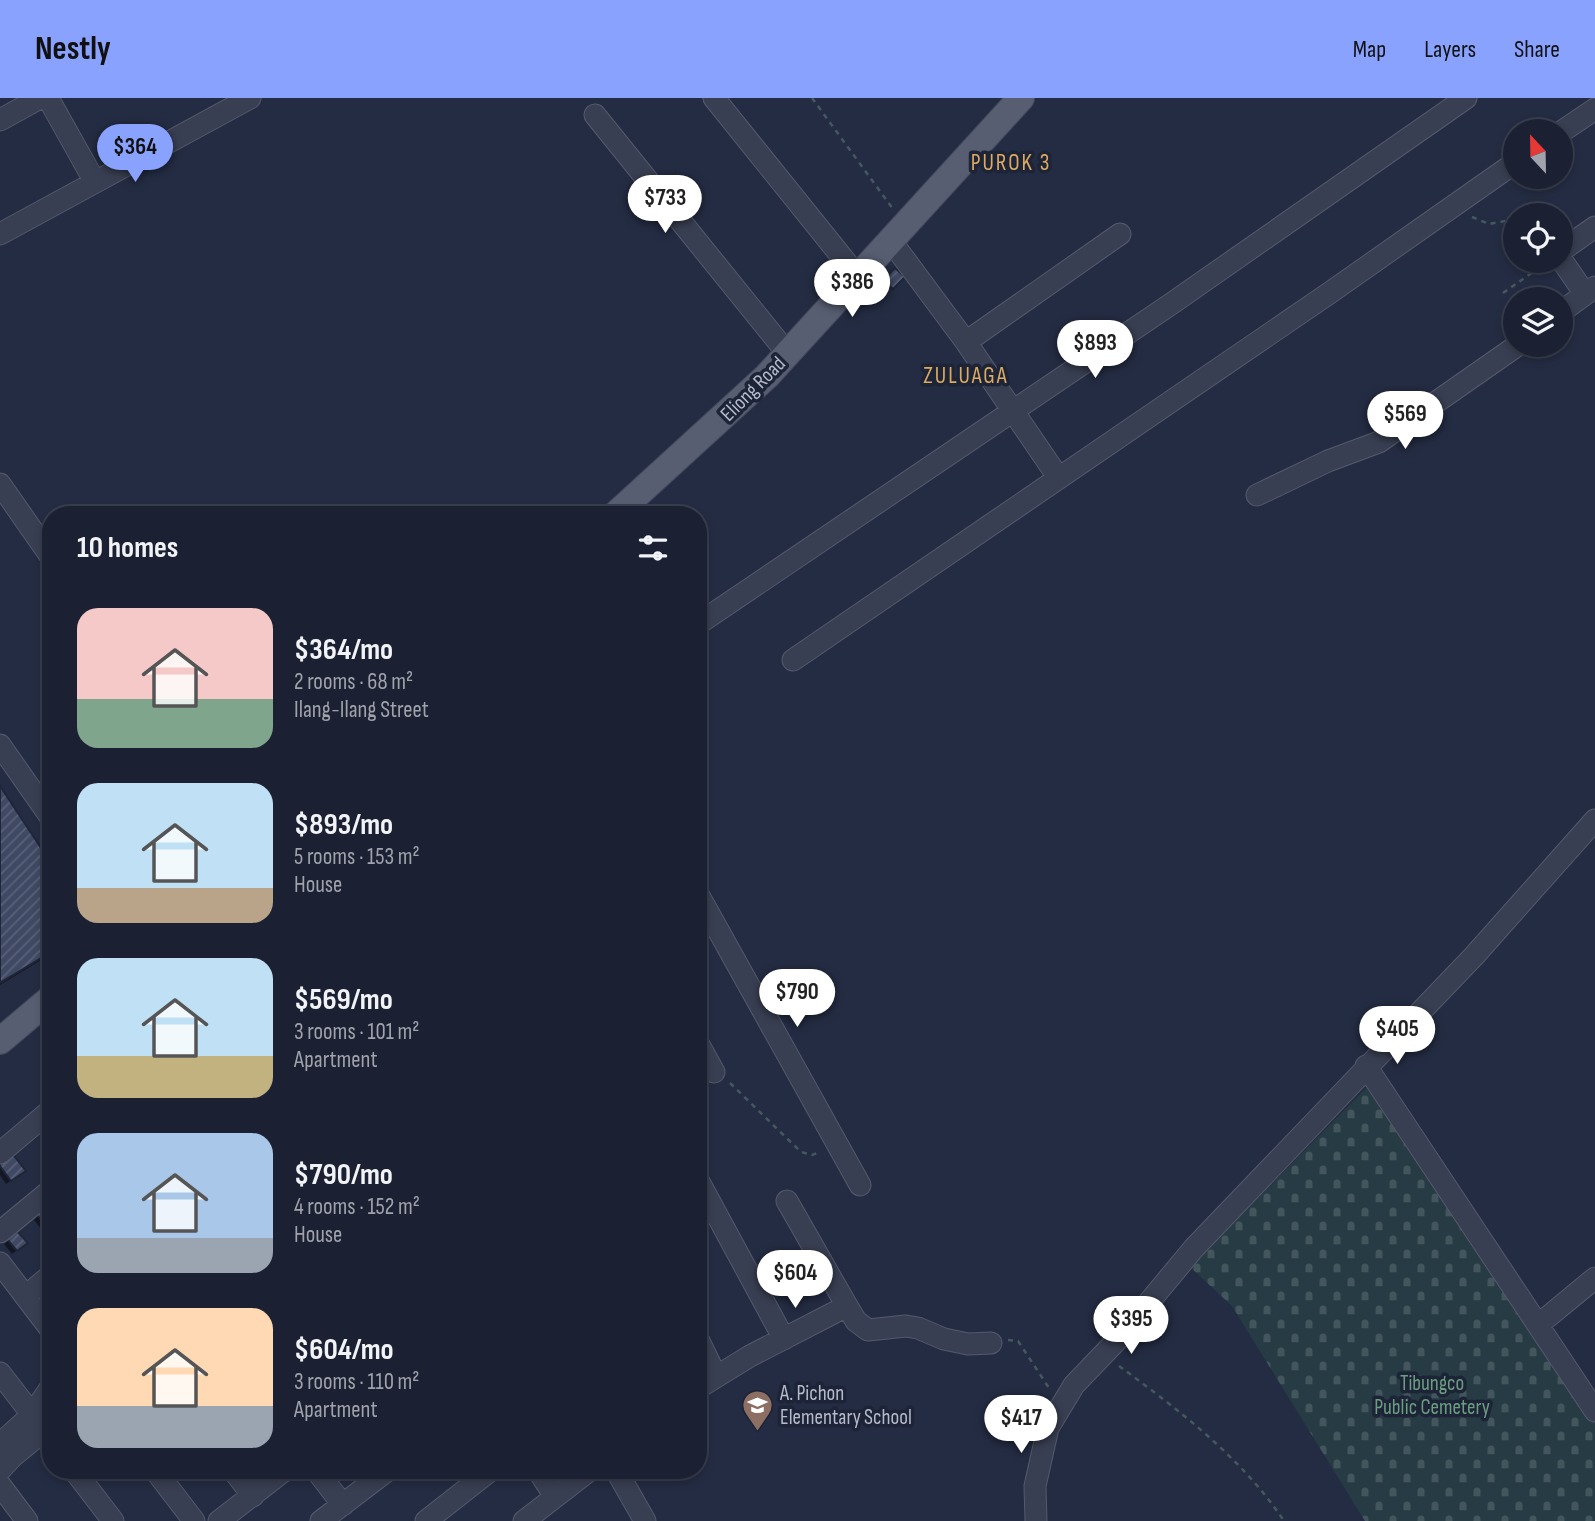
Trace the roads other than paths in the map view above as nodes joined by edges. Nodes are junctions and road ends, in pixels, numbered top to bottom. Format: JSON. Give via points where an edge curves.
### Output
{"nodes":[{"id":1,"x":40,"y":98,"type":"edge"},
{"id":2,"x":48,"y":98,"type":"edge"},
{"id":3,"x":250,"y":98,"type":"edge"},
{"id":4,"x":714,"y":98,"type":"edge"},
{"id":5,"x":1021,"y":98,"type":"edge"},
{"id":6,"x":1466,"y":98,"type":"edge"},
{"id":7,"x":1595,"y":109,"type":"edge"},
{"id":8,"x":595,"y":115,"type":"dead end"},
{"id":9,"x":0,"y":120,"type":"edge"},
{"id":10,"x":1573,"y":124,"type":"edge"},
{"id":11,"x":1503,"y":171,"type":"edge"},
{"id":12,"x":95,"y":182,"type":"junction"},
{"id":13,"x":1595,"y":227,"type":"edge"},
{"id":14,"x":898,"y":233,"type":"junction"},
{"id":15,"x":0,"y":234,"type":"edge"},
{"id":16,"x":1120,"y":234,"type":"dead end"},
{"id":17,"x":1573,"y":243,"type":"edge"},
{"id":18,"x":1573,"y":272,"type":"edge"},
{"id":19,"x":858,"y":277,"type":"junction"},
{"id":20,"x":1590,"y":290,"type":"edge"},
{"id":21,"x":1573,"y":303,"type":"edge"},
{"id":22,"x":966,"y":342,"type":"junction"},
{"id":23,"x":788,"y":354,"type":"junction"},
{"id":24,"x":1503,"y":356,"type":"edge"},
{"id":25,"x":1012,"y":411,"type":"junction"},
{"id":26,"x":1058,"y":477,"type":"junction"},
{"id":27,"x":0,"y":484,"type":"edge"},
{"id":28,"x":1257,"y":495,"type":"dead end"},
{"id":29,"x":626,"y":506,"type":"edge"},
{"id":30,"x":42,"y":544,"type":"edge"},
{"id":31,"x":707,"y":618,"type":"edge"},
{"id":32,"x":793,"y":660,"type":"dead end"},
{"id":33,"x":0,"y":745,"type":"edge"},
{"id":34,"x":42,"y":805,"type":"edge"},
{"id":35,"x":1595,"y":820,"type":"edge"},
{"id":36,"x":707,"y":910,"type":"edge"},
{"id":37,"x":42,"y":1006,"type":"edge"},
{"id":38,"x":0,"y":1041,"type":"edge"},
{"id":39,"x":707,"y":1059,"type":"edge"},
{"id":40,"x":1366,"y":1066,"type":"junction"},
{"id":41,"x":714,"y":1072,"type":"road end"},
{"id":42,"x":42,"y":1118,"type":"edge"},
{"id":43,"x":0,"y":1153,"type":"edge"},
{"id":44,"x":860,"y":1185,"type":"dead end"},
{"id":45,"x":707,"y":1197,"type":"edge"},
{"id":46,"x":42,"y":1198,"type":"edge"},
{"id":47,"x":787,"y":1201,"type":"dead end"},
{"id":48,"x":0,"y":1233,"type":"edge"},
{"id":49,"x":0,"y":1263,"type":"edge"},
{"id":50,"x":1595,"y":1278,"type":"edge"},
{"id":51,"x":42,"y":1283,"type":"edge"},
{"id":52,"x":26,"y":1296,"type":"junction"},
{"id":53,"x":847,"y":1306,"type":"junction"},
{"id":54,"x":42,"y":1318,"type":"edge"},
{"id":55,"x":1538,"y":1325,"type":"junction"},
{"id":56,"x":784,"y":1339,"type":"junction"},
{"id":57,"x":991,"y":1343,"type":"road end"},
{"id":58,"x":0,"y":1373,"type":"edge"},
{"id":59,"x":707,"y":1382,"type":"edge"},
{"id":60,"x":1595,"y":1411,"type":"edge"},
{"id":61,"x":42,"y":1424,"type":"edge"},
{"id":62,"x":42,"y":1429,"type":"edge"},
{"id":63,"x":42,"y":1431,"type":"edge"},
{"id":64,"x":0,"y":1444,"type":"edge"},
{"id":65,"x":0,"y":1470,"type":"edge"},
{"id":66,"x":81,"y":1479,"type":"edge"},
{"id":67,"x":162,"y":1479,"type":"edge"},
{"id":68,"x":240,"y":1479,"type":"edge"},
{"id":69,"x":274,"y":1479,"type":"edge"},
{"id":70,"x":323,"y":1479,"type":"edge"},
{"id":71,"x":376,"y":1479,"type":"edge"},
{"id":72,"x":480,"y":1479,"type":"edge"},
{"id":73,"x":544,"y":1479,"type":"edge"},
{"id":74,"x":578,"y":1479,"type":"edge"},
{"id":75,"x":621,"y":1479,"type":"edge"},
{"id":76,"x":0,"y":1485,"type":"edge"},
{"id":77,"x":253,"y":1496,"type":"junction"},
{"id":78,"x":555,"y":1497,"type":"junction"},
{"id":79,"x":343,"y":1505,"type":"junction"},
{"id":80,"x":641,"y":1514,"type":"edge"},
{"id":81,"x":27,"y":1521,"type":"edge"},
{"id":82,"x":113,"y":1521,"type":"edge"},
{"id":83,"x":194,"y":1521,"type":"edge"},
{"id":84,"x":219,"y":1521,"type":"edge"},
{"id":85,"x":321,"y":1521,"type":"edge"},
{"id":86,"x":426,"y":1521,"type":"edge"},
{"id":87,"x":524,"y":1521,"type":"edge"},
{"id":88,"x":621,"y":1521,"type":"edge"},
{"id":89,"x":1036,"y":1521,"type":"edge"}],
"edges":[{"from":1,"to":9,"type":"street"},
{"from":2,"to":12,"type":"street"},
{"from":3,"to":12,"type":"street"},
{"from":4,"to":19,"type":"street"},
{"from":5,"to":14,"type":"main road","name":"Eliong Road"},
{"from":6,"to":25,"type":"street"},
{"from":7,"to":10,"type":"street"},
{"from":8,"to":23,"type":"street"},
{"from":11,"to":26,"type":"street"},
{"from":12,"to":15,"type":"street"},
{"from":13,"to":17,"type":"street"},
{"from":14,"to":19,"type":"main road","name":"Eliong Road"},
{"from":14,"to":22,"type":"street"},
{"from":16,"to":22,"type":"street"},
{"from":18,"to":20,"type":"street"},
{"from":19,"to":23,"type":"main road","name":"Eliong Road"},
{"from":20,"to":21,"type":"street"},
{"from":22,"to":25,"type":"street"},
{"from":23,"to":29,"type":"main road","name":"Eliong Road"},
{"from":24,"to":28,"type":"street","via":[[1380,442]]},
{"from":25,"to":26,"type":"street"},
{"from":25,"to":31,"type":"street"},
{"from":26,"to":32,"type":"street"},
{"from":27,"to":30,"type":"street"},
{"from":33,"to":34,"type":"street"},
{"from":35,"to":40,"type":"street","via":[[1474,956]]},
{"from":36,"to":44,"type":"street"},
{"from":37,"to":38,"type":"main road"},
{"from":39,"to":41,"type":"street"},
{"from":40,"to":55,"type":"street"},
{"from":40,"to":89,"type":"street","via":[[1194,1248],[1062,1401],[1048,1428],[1035,1486]]},
{"from":42,"to":43,"type":"street"},
{"from":45,"to":56,"type":"street"},
{"from":46,"to":48,"type":"street"},
{"from":47,"to":53,"type":"street"},
{"from":49,"to":52,"type":"street"},
{"from":50,"to":55,"type":"street"},
{"from":51,"to":52,"type":"street"},
{"from":52,"to":54,"type":"street"},
{"from":53,"to":56,"type":"street"},
{"from":53,"to":57,"type":"street","via":[[868,1329],[906,1326],[968,1344]]},
{"from":55,"to":60,"type":"street"},
{"from":56,"to":59,"type":"street"},
{"from":58,"to":61,"type":"street"},
{"from":62,"to":64,"type":"street"},
{"from":63,"to":65,"type":"street"},
{"from":66,"to":82,"type":"street"},
{"from":67,"to":83,"type":"street"},
{"from":68,"to":77,"type":"street"},
{"from":69,"to":77,"type":"street"},
{"from":70,"to":79,"type":"street"},
{"from":71,"to":79,"type":"street"},
{"from":72,"to":86,"type":"street"},
{"from":73,"to":78,"type":"street"},
{"from":74,"to":78,"type":"street"},
{"from":75,"to":80,"type":"street"},
{"from":76,"to":81,"type":"street"},
{"from":77,"to":84,"type":"street"},
{"from":78,"to":87,"type":"street"},
{"from":79,"to":85,"type":"street"},
{"from":80,"to":88,"type":"street"}]}
